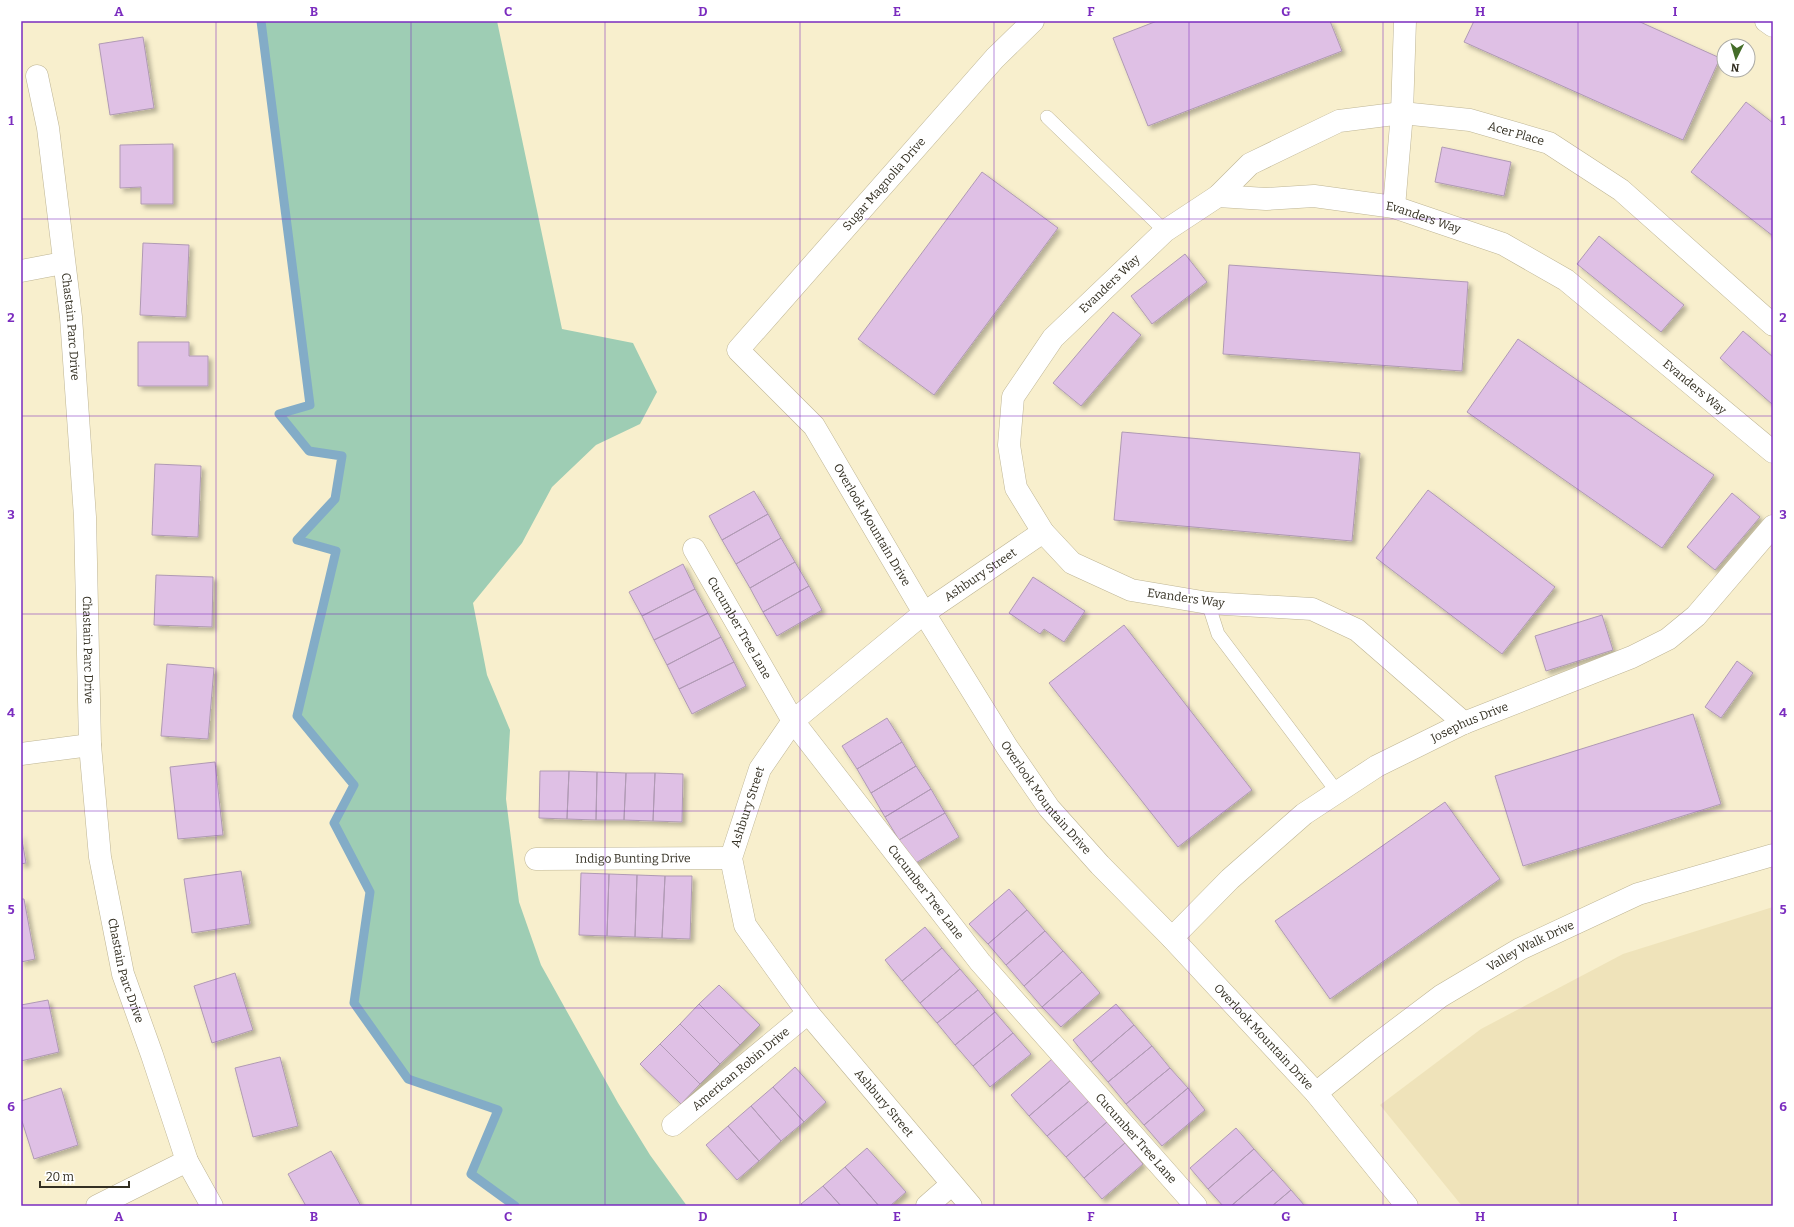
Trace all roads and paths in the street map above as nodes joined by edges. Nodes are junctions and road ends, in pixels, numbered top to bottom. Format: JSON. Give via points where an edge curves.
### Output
{"nodes":[{"id":1,"x":1033,"y":21,"type":"edge"},
{"id":2,"x":1405,"y":21,"type":"edge"},
{"id":3,"x":1766,"y":21,"type":"edge"},
{"id":4,"x":1773,"y":26,"type":"edge"},
{"id":5,"x":37,"y":76,"type":"dead end"},
{"id":6,"x":1402,"y":113,"type":"junction"},
{"id":7,"x":1047,"y":117,"type":"dead end"},
{"id":8,"x":1218,"y":196,"type":"junction"},
{"id":9,"x":1394,"y":207,"type":"junction"},
{"id":10,"x":1166,"y":231,"type":"junction"},
{"id":11,"x":63,"y":263,"type":"junction"},
{"id":12,"x":21,"y":271,"type":"edge"},
{"id":13,"x":1773,"y":325,"type":"edge"},
{"id":14,"x":738,"y":350,"type":"joint"},
{"id":15,"x":1773,"y":452,"type":"edge"},
{"id":16,"x":1773,"y":526,"type":"edge"},
{"id":17,"x":1043,"y":532,"type":"junction"},
{"id":18,"x":694,"y":549,"type":"dead end"},
{"id":19,"x":1208,"y":603,"type":"junction"},
{"id":20,"x":924,"y":614,"type":"junction"},
{"id":21,"x":793,"y":721,"type":"junction"},
{"id":22,"x":1464,"y":723,"type":"junction"},
{"id":23,"x":90,"y":745,"type":"junction"},
{"id":24,"x":21,"y":754,"type":"edge"},
{"id":25,"x":1338,"y":792,"type":"junction"},
{"id":26,"x":1773,"y":855,"type":"edge"},
{"id":27,"x":731,"y":858,"type":"junction"},
{"id":28,"x":536,"y":859,"type":"dead end"},
{"id":29,"x":1172,"y":938,"type":"junction"},
{"id":30,"x":808,"y":1013,"type":"junction"},
{"id":31,"x":1316,"y":1093,"type":"junction"},
{"id":32,"x":673,"y":1126,"type":"dead end"},
{"id":33,"x":187,"y":1161,"type":"junction"},
{"id":34,"x":952,"y":1184,"type":"junction"},
{"id":35,"x":97,"y":1206,"type":"edge"},
{"id":36,"x":212,"y":1206,"type":"edge"},
{"id":37,"x":927,"y":1206,"type":"edge"},
{"id":38,"x":971,"y":1206,"type":"edge"},
{"id":39,"x":1196,"y":1206,"type":"edge"},
{"id":40,"x":1407,"y":1206,"type":"edge"}],
"edges":[{"from":1,"to":14,"type":"street","name":"Sugar Magnolia Drive","via":[[995,58]]},
{"from":2,"to":6,"type":"street"},
{"from":3,"to":4,"type":"street"},
{"from":5,"to":11,"type":"street","name":"Chastain Parc Drive","via":[[48,128]]},
{"from":6,"to":8,"type":"street","name":"Acer Place","via":[[1332,124],[1250,164]]},
{"from":6,"to":9,"type":"street"},
{"from":6,"to":13,"type":"street","name":"Acer Place","via":[[1470,120],[1549,143],[1621,190]]},
{"from":7,"to":10,"type":"lane"},
{"from":8,"to":9,"type":"street","name":"Evanders Way","via":[[1266,199],[1314,196]]},
{"from":8,"to":10,"type":"street","name":"Evanders Way"},
{"from":9,"to":15,"type":"street","name":"Evanders Way","via":[[1504,244],[1566,280]]},
{"from":10,"to":17,"type":"street","name":"Evanders Way","via":[[1053,338],[1013,397],[1009,445],[1016,488]]},
{"from":11,"to":12,"type":"street"},
{"from":11,"to":23,"type":"street","name":"Chastain Parc Drive","via":[[70,317],[85,517]]},
{"from":14,"to":20,"type":"street","name":"Overlook Mountain Drive","via":[[814,426]]},
{"from":16,"to":22,"type":"street","name":"Josephus Drive","via":[[1696,616],[1668,639],[1632,657]]},
{"from":17,"to":19,"type":"street","name":"Evanders Way","via":[[1072,563],[1131,590]]},
{"from":17,"to":20,"type":"street","name":"Ashbury Street"},
{"from":18,"to":21,"type":"street","name":"Cucumber Tree Lane"},
{"from":19,"to":22,"type":"street","name":"Evanders Way","via":[[1312,609],[1358,630]]},
{"from":19,"to":25,"type":"lane","via":[[1218,634]]},
{"from":20,"to":21,"type":"street","name":"Ashbury Street"},
{"from":20,"to":29,"type":"street","name":"Overlook Mountain Drive","via":[[1007,747],[1049,808],[1100,865]]},
{"from":21,"to":27,"type":"street","name":"Ashbury Street","via":[[760,769]]},
{"from":21,"to":39,"type":"street","name":"Cucumber Tree Lane","via":[[980,962]]},
{"from":22,"to":25,"type":"street","name":"Josephus Drive","via":[[1377,766]]},
{"from":23,"to":24,"type":"street"},
{"from":23,"to":33,"type":"street","name":"Chastain Parc Drive","via":[[100,857],[123,974]]},
{"from":25,"to":29,"type":"street","name":"Josephus Drive","via":[[1304,814],[1230,879]]},
{"from":26,"to":31,"type":"street","name":"Valley Walk Drive","via":[[1638,894],[1520,949],[1441,996]]},
{"from":27,"to":28,"type":"street","name":"Indigo Bunting Drive"},
{"from":27,"to":30,"type":"street","name":"Ashbury Street","via":[[745,925]]},
{"from":29,"to":31,"type":"street","name":"Overlook Mountain Drive"},
{"from":30,"to":32,"type":"street","name":"American Robin Drive"},
{"from":30,"to":34,"type":"street","name":"Ashbury Street"},
{"from":31,"to":40,"type":"street","name":"Overlook Mountain Drive"},
{"from":33,"to":35,"type":"street"},
{"from":33,"to":36,"type":"street","name":"Chastain Parc Drive"},
{"from":34,"to":37,"type":"street"},
{"from":34,"to":38,"type":"street","name":"Ashbury Street"}]}
